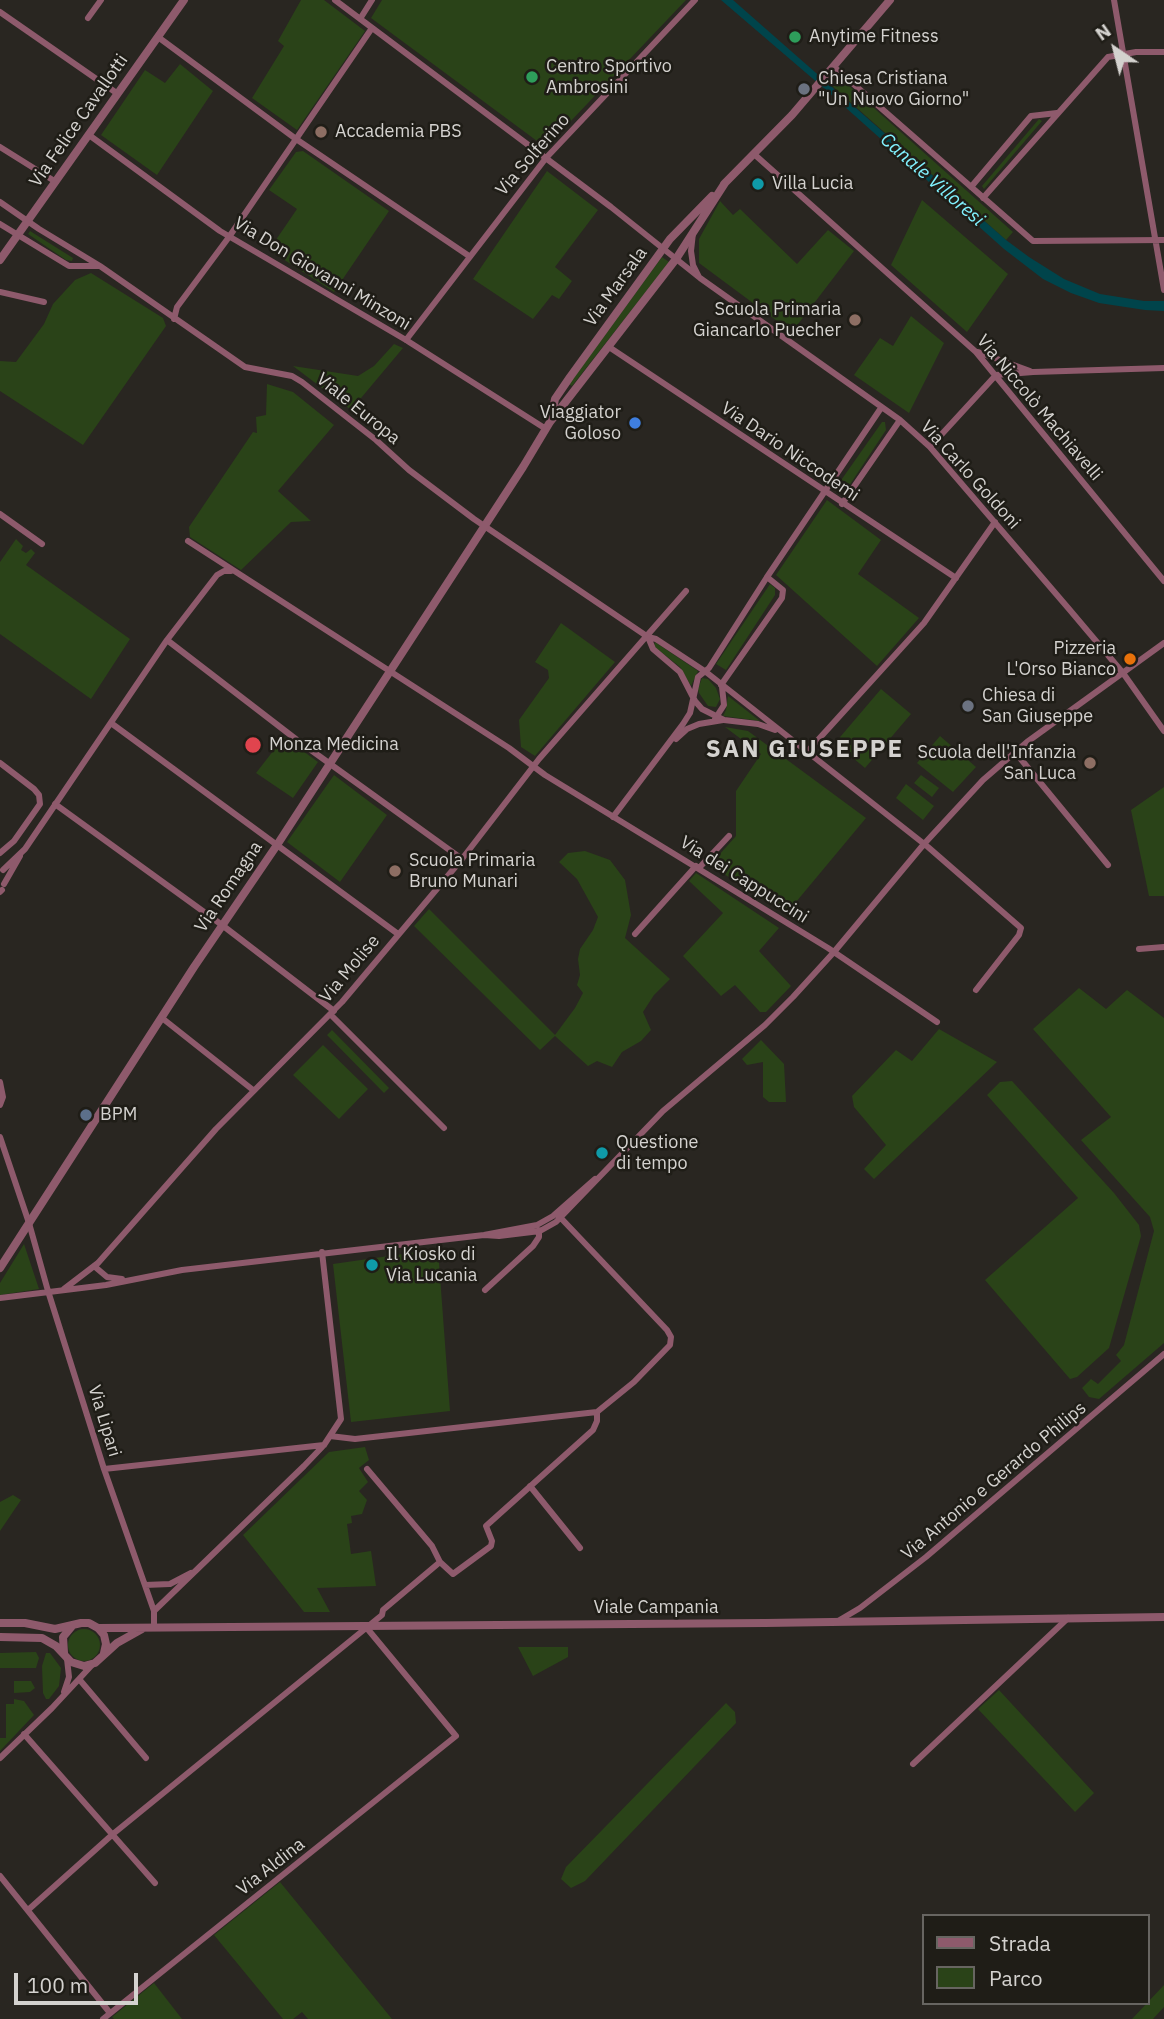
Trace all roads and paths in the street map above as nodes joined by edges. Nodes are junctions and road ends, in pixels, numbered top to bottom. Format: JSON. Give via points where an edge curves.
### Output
{"nodes":[{"id":1,"x":101,"y":0,"type":"edge"},
{"id":2,"x":184,"y":0,"type":"edge"},
{"id":3,"x":335,"y":0,"type":"edge"},
{"id":4,"x":372,"y":0,"type":"edge"},
{"id":5,"x":695,"y":0,"type":"edge"},
{"id":6,"x":890,"y":0,"type":"edge"},
{"id":7,"x":1114,"y":0,"type":"edge"},
{"id":8,"x":0,"y":12,"type":"edge"},
{"id":9,"x":88,"y":18,"type":"dead end"},
{"id":10,"x":360,"y":19,"type":"junction"},
{"id":11,"x":372,"y":28,"type":"junction"},
{"id":12,"x":158,"y":37,"type":"junction"},
{"id":13,"x":1164,"y":52,"type":"edge"},
{"id":14,"x":1124,"y":54,"type":"junction"},
{"id":15,"x":834,"y":67,"type":"junction"},
{"id":16,"x":118,"y":94,"type":"junction"},
{"id":17,"x":1058,"y":113,"type":"junction"},
{"id":18,"x":89,"y":135,"type":"junction"},
{"id":19,"x":296,"y":139,"type":"junction"},
{"id":20,"x":0,"y":147,"type":"edge"},
{"id":21,"x":754,"y":154,"type":"junction"},
{"id":22,"x":546,"y":158,"type":"junction"},
{"id":23,"x":56,"y":182,"type":"junction"},
{"id":24,"x":725,"y":183,"type":"junction"},
{"id":25,"x":971,"y":187,"type":"junction"},
{"id":26,"x":981,"y":196,"type":"junction"},
{"id":27,"x":0,"y":202,"type":"edge"},
{"id":28,"x":27,"y":221,"type":"junction"},
{"id":29,"x":0,"y":224,"type":"edge"},
{"id":30,"x":693,"y":233,"type":"junction"},
{"id":31,"x":18,"y":235,"type":"junction"},
{"id":32,"x":229,"y":237,"type":"junction"},
{"id":33,"x":1155,"y":240,"type":"junction"},
{"id":34,"x":1164,"y":240,"type":"edge"},
{"id":35,"x":10,"y":246,"type":"junction"},
{"id":36,"x":663,"y":249,"type":"junction"},
{"id":37,"x":0,"y":250,"type":"edge"},
{"id":38,"x":469,"y":256,"type":"junction"},
{"id":39,"x":676,"y":259,"type":"junction"},
{"id":40,"x":0,"y":260,"type":"edge"},
{"id":41,"x":100,"y":266,"type":"junction"},
{"id":42,"x":700,"y":278,"type":"junction"},
{"id":43,"x":1164,"y":290,"type":"edge"},
{"id":44,"x":0,"y":292,"type":"edge"},
{"id":45,"x":44,"y":302,"type":"dead end"},
{"id":46,"x":174,"y":319,"type":"junction"},
{"id":47,"x":406,"y":340,"type":"junction"},
{"id":48,"x":609,"y":347,"type":"junction"},
{"id":49,"x":976,"y":352,"type":"junction"},
{"id":50,"x":1164,"y":368,"type":"edge"},
{"id":51,"x":1032,"y":372,"type":"junction"},
{"id":52,"x":996,"y":376,"type":"junction"},
{"id":53,"x":881,"y":408,"type":"junction"},
{"id":54,"x":900,"y":420,"type":"junction"},
{"id":55,"x":548,"y":425,"type":"junction"},
{"id":56,"x":930,"y":447,"type":"junction"},
{"id":57,"x":826,"y":492,"type":"junction"},
{"id":58,"x":842,"y":504,"type":"junction"},
{"id":59,"x":0,"y":514,"type":"edge"},
{"id":60,"x":995,"y":522,"type":"junction"},
{"id":61,"x":484,"y":525,"type":"junction"},
{"id":62,"x":188,"y":541,"type":"dead end"},
{"id":63,"x":42,"y":544,"type":"dead end"},
{"id":64,"x":233,"y":572,"type":"junction"},
{"id":65,"x":767,"y":577,"type":"junction"},
{"id":66,"x":956,"y":578,"type":"junction"},
{"id":67,"x":1164,"y":581,"type":"edge"},
{"id":68,"x":686,"y":591,"type":"dead end"},
{"id":69,"x":648,"y":637,"type":"junction"},
{"id":70,"x":166,"y":640,"type":"junction"},
{"id":71,"x":1164,"y":643,"type":"edge"},
{"id":72,"x":388,"y":672,"type":"junction"},
{"id":73,"x":706,"y":672,"type":"junction"},
{"id":74,"x":1123,"y":673,"type":"junction"},
{"id":75,"x":722,"y":685,"type":"junction"},
{"id":76,"x":693,"y":698,"type":"junction"},
{"id":77,"x":717,"y":719,"type":"junction"},
{"id":78,"x":111,"y":723,"type":"junction"},
{"id":79,"x":1164,"y":731,"type":"edge"},
{"id":80,"x":780,"y":732,"type":"junction"},
{"id":81,"x":667,"y":747,"type":"junction"},
{"id":82,"x":807,"y":752,"type":"junction"},
{"id":83,"x":1015,"y":752,"type":"junction"},
{"id":84,"x":0,"y":763,"type":"edge"},
{"id":85,"x":329,"y":763,"type":"junction"},
{"id":86,"x":535,"y":766,"type":"junction"},
{"id":87,"x":55,"y":804,"type":"junction"},
{"id":88,"x":613,"y":817,"type":"junction"},
{"id":89,"x":729,"y":836,"type":"dead end"},
{"id":90,"x":924,"y":844,"type":"junction"},
{"id":91,"x":276,"y":845,"type":"junction"},
{"id":92,"x":22,"y":851,"type":"junction"},
{"id":93,"x":0,"y":853,"type":"edge"},
{"id":94,"x":462,"y":859,"type":"junction"},
{"id":95,"x":1108,"y":865,"type":"dead end"},
{"id":96,"x":697,"y":867,"type":"junction"},
{"id":97,"x":2,"y":868,"type":"edge"},
{"id":98,"x":2,"y":890,"type":"edge"},
{"id":99,"x":222,"y":925,"type":"junction"},
{"id":100,"x":398,"y":934,"type":"junction"},
{"id":101,"x":635,"y":934,"type":"dead end"},
{"id":102,"x":1164,"y":947,"type":"edge"},
{"id":103,"x":1139,"y":948,"type":"dead end"},
{"id":104,"x":834,"y":952,"type":"junction"},
{"id":105,"x":976,"y":990,"type":"dead end"},
{"id":106,"x":332,"y":1012,"type":"junction"},
{"id":107,"x":162,"y":1018,"type":"junction"},
{"id":108,"x":937,"y":1022,"type":"dead end"},
{"id":109,"x":0,"y":1082,"type":"edge"},
{"id":110,"x":253,"y":1090,"type":"junction"},
{"id":111,"x":0,"y":1105,"type":"edge"},
{"id":112,"x":444,"y":1128,"type":"dead end"},
{"id":113,"x":0,"y":1137,"type":"edge"},
{"id":114,"x":558,"y":1216,"type":"junction"},
{"id":115,"x":29,"y":1223,"type":"junction"},
{"id":116,"x":538,"y":1228,"type":"junction"},
{"id":117,"x":322,"y":1252,"type":"junction"},
{"id":118,"x":94,"y":1266,"type":"junction"},
{"id":119,"x":0,"y":1268,"type":"edge"},
{"id":120,"x":124,"y":1280,"type":"junction"},
{"id":121,"x":65,"y":1289,"type":"junction"},
{"id":122,"x":485,"y":1290,"type":"dead end"},
{"id":123,"x":48,"y":1291,"type":"junction"},
{"id":124,"x":0,"y":1298,"type":"edge"},
{"id":125,"x":1164,"y":1354,"type":"edge"},
{"id":126,"x":597,"y":1412,"type":"junction"},
{"id":127,"x":330,"y":1436,"type":"junction"},
{"id":128,"x":324,"y":1445,"type":"junction"},
{"id":129,"x":104,"y":1469,"type":"junction"},
{"id":130,"x":367,"y":1469,"type":"dead end"},
{"id":131,"x":530,"y":1486,"type":"junction"},
{"id":132,"x":580,"y":1548,"type":"dead end"},
{"id":133,"x":440,"y":1562,"type":"junction"},
{"id":134,"x":195,"y":1570,"type":"junction"},
{"id":135,"x":145,"y":1585,"type":"junction"},
{"id":136,"x":154,"y":1611,"type":"junction"},
{"id":137,"x":1164,"y":1617,"type":"edge"},
{"id":138,"x":1068,"y":1618,"type":"junction"},
{"id":139,"x":836,"y":1622,"type":"junction"},
{"id":140,"x":0,"y":1623,"type":"edge"},
{"id":141,"x":75,"y":1624,"type":"junction"},
{"id":142,"x":151,"y":1626,"type":"junction"},
{"id":143,"x":366,"y":1627,"type":"junction"},
{"id":144,"x":98,"y":1628,"type":"junction"},
{"id":145,"x":0,"y":1637,"type":"edge"},
{"id":146,"x":103,"y":1655,"type":"junction"},
{"id":147,"x":66,"y":1657,"type":"junction"},
{"id":148,"x":92,"y":1665,"type":"junction"},
{"id":149,"x":79,"y":1679,"type":"junction"},
{"id":150,"x":60,"y":1700,"type":"junction"},
{"id":151,"x":24,"y":1734,"type":"junction"},
{"id":152,"x":0,"y":1758,"type":"edge"},
{"id":153,"x":146,"y":1758,"type":"dead end"},
{"id":154,"x":913,"y":1764,"type":"dead end"},
{"id":155,"x":113,"y":1834,"type":"junction"},
{"id":156,"x":0,"y":1876,"type":"edge"},
{"id":157,"x":155,"y":1883,"type":"dead end"},
{"id":158,"x":28,"y":1910,"type":"junction"},
{"id":159,"x":110,"y":2013,"type":"junction"},
{"id":160,"x":103,"y":2019,"type":"edge"}],
"edges":[{"from":1,"to":9,"type":"street"},
{"from":2,"to":12,"type":"street","name":"Via Felice Cavallotti"},
{"from":3,"to":10,"type":"street","name":"Via Carlo Goldoni"},
{"from":4,"to":10,"type":"street"},
{"from":5,"to":22,"type":"street","name":"Via Solferino"},
{"from":6,"to":15,"type":"street","name":"Via Marsala"},
{"from":7,"to":14,"type":"street"},
{"from":8,"to":16,"type":"street"},
{"from":10,"to":11,"type":"street","name":"Via Carlo Goldoni"},
{"from":11,"to":19,"type":"street"},
{"from":11,"to":22,"type":"street","name":"Via Carlo Goldoni"},
{"from":12,"to":16,"type":"street","name":"Via Felice Cavallotti"},
{"from":12,"to":19,"type":"street"},
{"from":13,"to":14,"type":"street"},
{"from":14,"to":17,"type":"street","via":[[1108,57]]},
{"from":14,"to":33,"type":"street"},
{"from":15,"to":21,"type":"street","name":"Via Marsala"},
{"from":15,"to":25,"type":"street"},
{"from":16,"to":18,"type":"street","name":"Via Felice Cavallotti"},
{"from":17,"to":25,"type":"street","via":[[1031,117]]},
{"from":17,"to":26,"type":"street"},
{"from":18,"to":23,"type":"street","name":"Via Felice Cavallotti"},
{"from":18,"to":32,"type":"street","name":"Via Don Giovanni Minzoni"},
{"from":19,"to":32,"type":"street"},
{"from":19,"to":38,"type":"street"},
{"from":20,"to":23,"type":"street"},
{"from":21,"to":24,"type":"street","name":"Via Marsala"},
{"from":21,"to":49,"type":"street","name":"Via Niccolò Machiavelli"},
{"from":22,"to":36,"type":"street","name":"Via Carlo Goldoni"},
{"from":22,"to":38,"type":"street","name":"Via Solferino"},
{"from":23,"to":28,"type":"street","name":"Via Felice Cavallotti"},
{"from":24,"to":30,"type":"street","name":"Via Marsala"},
{"from":24,"to":36,"type":"street","name":"Via Marsala"},
{"from":25,"to":26,"type":"street"},
{"from":26,"to":33,"type":"street","via":[[1033,241]]},
{"from":27,"to":28,"type":"street","name":"Viale Europa"},
{"from":28,"to":31,"type":"street","name":"Via Felice Cavallotti"},
{"from":28,"to":41,"type":"street","name":"Viale Europa"},
{"from":29,"to":31,"type":"street"},
{"from":30,"to":39,"type":"street","name":"Via Marsala"},
{"from":30,"to":42,"type":"street","via":[[693,265]]},
{"from":31,"to":35,"type":"street","name":"Via Felice Cavallotti"},
{"from":31,"to":41,"type":"street","via":[[69,266]]},
{"from":32,"to":46,"type":"street","via":[[177,307]]},
{"from":32,"to":47,"type":"street","name":"Via Don Giovanni Minzoni"},
{"from":33,"to":34,"type":"street"},
{"from":33,"to":43,"type":"street"},
{"from":35,"to":37,"type":"street"},
{"from":35,"to":40,"type":"street","name":"Via Felice Cavallotti"},
{"from":36,"to":39,"type":"street","name":"Via Carlo Goldoni"},
{"from":36,"to":55,"type":"street","name":"Via Marsala","via":[[555,399]]},
{"from":38,"to":47,"type":"street","name":"Via Solferino"},
{"from":39,"to":42,"type":"street","name":"Via Carlo Goldoni"},
{"from":39,"to":48,"type":"street","name":"Via Marsala"},
{"from":41,"to":46,"type":"street","name":"Viale Europa"},
{"from":42,"to":53,"type":"street","name":"Via Carlo Goldoni"},
{"from":44,"to":45,"type":"street"},
{"from":46,"to":61,"type":"street","name":"Viale Europa","via":[[245,366],[302,382]]},
{"from":47,"to":55,"type":"street","name":"Via Don Giovanni Minzoni"},
{"from":48,"to":55,"type":"street","name":"Via Marsala"},
{"from":48,"to":57,"type":"street","name":"Via Dario Niccodemi"},
{"from":49,"to":51,"type":"street"},
{"from":49,"to":52,"type":"street","name":"Via Niccolò Machiavelli"},
{"from":50,"to":51,"type":"street"},
{"from":51,"to":52,"type":"street"},
{"from":52,"to":56,"type":"street"},
{"from":52,"to":67,"type":"street","name":"Via Niccolò Machiavelli"},
{"from":53,"to":54,"type":"street","name":"Via Carlo Goldoni"},
{"from":53,"to":57,"type":"street"},
{"from":54,"to":56,"type":"street","name":"Via Carlo Goldoni"},
{"from":54,"to":58,"type":"street"},
{"from":55,"to":61,"type":"street","name":"Via Marsala"},
{"from":56,"to":60,"type":"street","name":"Via Carlo Goldoni"},
{"from":57,"to":58,"type":"street","name":"Via Dario Niccodemi"},
{"from":57,"to":65,"type":"street"},
{"from":58,"to":66,"type":"street","name":"Via Dario Niccodemi"},
{"from":59,"to":63,"type":"street"},
{"from":60,"to":66,"type":"street"},
{"from":60,"to":74,"type":"street","name":"Via Carlo Goldoni"},
{"from":61,"to":69,"type":"street","name":"Viale Europa"},
{"from":61,"to":72,"type":"street","name":"Via Romagna"},
{"from":62,"to":64,"type":"street","name":"Via dei Cappuccini"},
{"from":64,"to":70,"type":"street","via":[[217,575]]},
{"from":64,"to":72,"type":"street","name":"Via dei Cappuccini"},
{"from":65,"to":73,"type":"street"},
{"from":65,"to":75,"type":"street","via":[[783,590],[782,598]]},
{"from":66,"to":82,"type":"street","via":[[924,623]]},
{"from":68,"to":69,"type":"street","name":"Via Molise"},
{"from":69,"to":73,"type":"street"},
{"from":69,"to":76,"type":"street","via":[[653,649],[680,672]]},
{"from":69,"to":86,"type":"street","name":"Via Molise"},
{"from":70,"to":78,"type":"street"},
{"from":70,"to":85,"type":"street"},
{"from":71,"to":74,"type":"street"},
{"from":72,"to":85,"type":"street","name":"Via Romagna"},
{"from":72,"to":86,"type":"street","name":"Via dei Cappuccini"},
{"from":73,"to":75,"type":"street"},
{"from":73,"to":76,"type":"street","via":[[696,680]]},
{"from":74,"to":79,"type":"street","name":"Via Carlo Goldoni"},
{"from":74,"to":83,"type":"street"},
{"from":75,"to":77,"type":"street","via":[[723,705]]},
{"from":75,"to":80,"type":"street"},
{"from":76,"to":77,"type":"street"},
{"from":76,"to":81,"type":"street","via":[[690,713]]},
{"from":77,"to":80,"type":"street"},
{"from":77,"to":81,"type":"street","via":[[687,729]]},
{"from":78,"to":87,"type":"street"},
{"from":78,"to":91,"type":"street"},
{"from":80,"to":82,"type":"street"},
{"from":81,"to":88,"type":"street"},
{"from":82,"to":90,"type":"street"},
{"from":83,"to":90,"type":"street"},
{"from":83,"to":95,"type":"street"},
{"from":84,"to":93,"type":"street","via":[[34,789],[40,804]]},
{"from":85,"to":91,"type":"street","name":"Via Romagna"},
{"from":85,"to":94,"type":"street"},
{"from":86,"to":88,"type":"street","name":"Via dei Cappuccini"},
{"from":86,"to":94,"type":"street","name":"Via Molise"},
{"from":87,"to":92,"type":"street"},
{"from":87,"to":99,"type":"street"},
{"from":88,"to":96,"type":"street","name":"Via dei Cappuccini"},
{"from":89,"to":96,"type":"street"},
{"from":90,"to":104,"type":"street"},
{"from":90,"to":105,"type":"street","via":[[1021,928]]},
{"from":91,"to":99,"type":"street","name":"Via Romagna"},
{"from":91,"to":100,"type":"street"},
{"from":92,"to":97,"type":"street"},
{"from":92,"to":98,"type":"street"},
{"from":94,"to":100,"type":"street","name":"Via Molise"},
{"from":96,"to":101,"type":"street"},
{"from":96,"to":104,"type":"street","name":"Via dei Cappuccini"},
{"from":97,"to":98,"type":"street"},
{"from":99,"to":106,"type":"street"},
{"from":99,"to":107,"type":"street","name":"Via Romagna"},
{"from":100,"to":106,"type":"street","name":"Via Molise"},
{"from":102,"to":103,"type":"street"},
{"from":104,"to":108,"type":"street","name":"Via dei Cappuccini"},
{"from":104,"to":114,"type":"street","via":[[765,1025],[673,1101],[590,1189]]},
{"from":106,"to":110,"type":"street","name":"Via Molise"},
{"from":106,"to":112,"type":"street"},
{"from":107,"to":110,"type":"street"},
{"from":107,"to":115,"type":"street","name":"Via Romagna"},
{"from":109,"to":111,"type":"street"},
{"from":110,"to":118,"type":"street","name":"Via Molise"},
{"from":113,"to":115,"type":"street","name":"Via Lipari"},
{"from":114,"to":116,"type":"street"},
{"from":114,"to":126,"type":"street","via":[[671,1337],[670,1345],[643,1373]]},
{"from":115,"to":119,"type":"street","name":"Via Romagna"},
{"from":115,"to":123,"type":"street","name":"Via Lipari"},
{"from":116,"to":117,"type":"street","via":[[499,1236]]},
{"from":116,"to":122,"type":"street","via":[[533,1246]]},
{"from":117,"to":120,"type":"street"},
{"from":117,"to":127,"type":"street","via":[[341,1419]]},
{"from":118,"to":120,"type":"street","via":[[107,1277]]},
{"from":118,"to":121,"type":"street","name":"Via Molise"},
{"from":120,"to":121,"type":"street"},
{"from":121,"to":123,"type":"street"},
{"from":123,"to":124,"type":"street"},
{"from":123,"to":129,"type":"street","name":"Via Lipari"},
{"from":125,"to":139,"type":"street","name":"Via Antonio e Gerardo Philips","via":[[926,1557]]},
{"from":126,"to":127,"type":"street","via":[[355,1439]]},
{"from":126,"to":131,"type":"street","via":[[593,1430]]},
{"from":127,"to":128,"type":"street"},
{"from":128,"to":129,"type":"street"},
{"from":128,"to":134,"type":"street"},
{"from":129,"to":135,"type":"street","name":"Via Lipari"},
{"from":130,"to":133,"type":"street","via":[[432,1546]]},
{"from":131,"to":132,"type":"street"},
{"from":131,"to":133,"type":"street","via":[[486,1526],[491,1546],[456,1574]]},
{"from":133,"to":143,"type":"street"},
{"from":134,"to":135,"type":"street","via":[[170,1584]]},
{"from":134,"to":136,"type":"street"},
{"from":135,"to":136,"type":"street","name":"Via Lipari"},
{"from":136,"to":142,"type":"street","name":"Via Lipari"},
{"from":137,"to":138,"type":"street","name":"Viale Campania"},
{"from":138,"to":139,"type":"street","name":"Viale Campania"},
{"from":138,"to":154,"type":"street"},
{"from":139,"to":143,"type":"street","name":"Viale Campania"},
{"from":140,"to":141,"type":"street","via":[[55,1629]]},
{"from":141,"to":144,"type":"street"},
{"from":141,"to":147,"type":"street","via":[[63,1637]]},
{"from":142,"to":143,"type":"street","name":"Viale Campania"},
{"from":142,"to":144,"type":"street","name":"Viale Campania"},
{"from":142,"to":146,"type":"street","name":"Viale Campania"},
{"from":143,"to":155,"type":"street"},
{"from":143,"to":159,"type":"street","name":"Via Aldina","via":[[456,1735]]},
{"from":144,"to":146,"type":"street","via":[[105,1640]]},
{"from":145,"to":147,"type":"street","via":[[39,1637]]},
{"from":146,"to":148,"type":"street"},
{"from":147,"to":148,"type":"street","via":[[78,1666]]},
{"from":147,"to":150,"type":"street","via":[[69,1677]]},
{"from":148,"to":149,"type":"street"},
{"from":149,"to":150,"type":"street"},
{"from":149,"to":153,"type":"street"},
{"from":150,"to":151,"type":"street"},
{"from":151,"to":152,"type":"street"},
{"from":151,"to":155,"type":"street"},
{"from":155,"to":157,"type":"street"},
{"from":155,"to":158,"type":"street"},
{"from":156,"to":158,"type":"street"},
{"from":158,"to":159,"type":"street"},
{"from":159,"to":160,"type":"street","name":"Via Aldina"}]}
